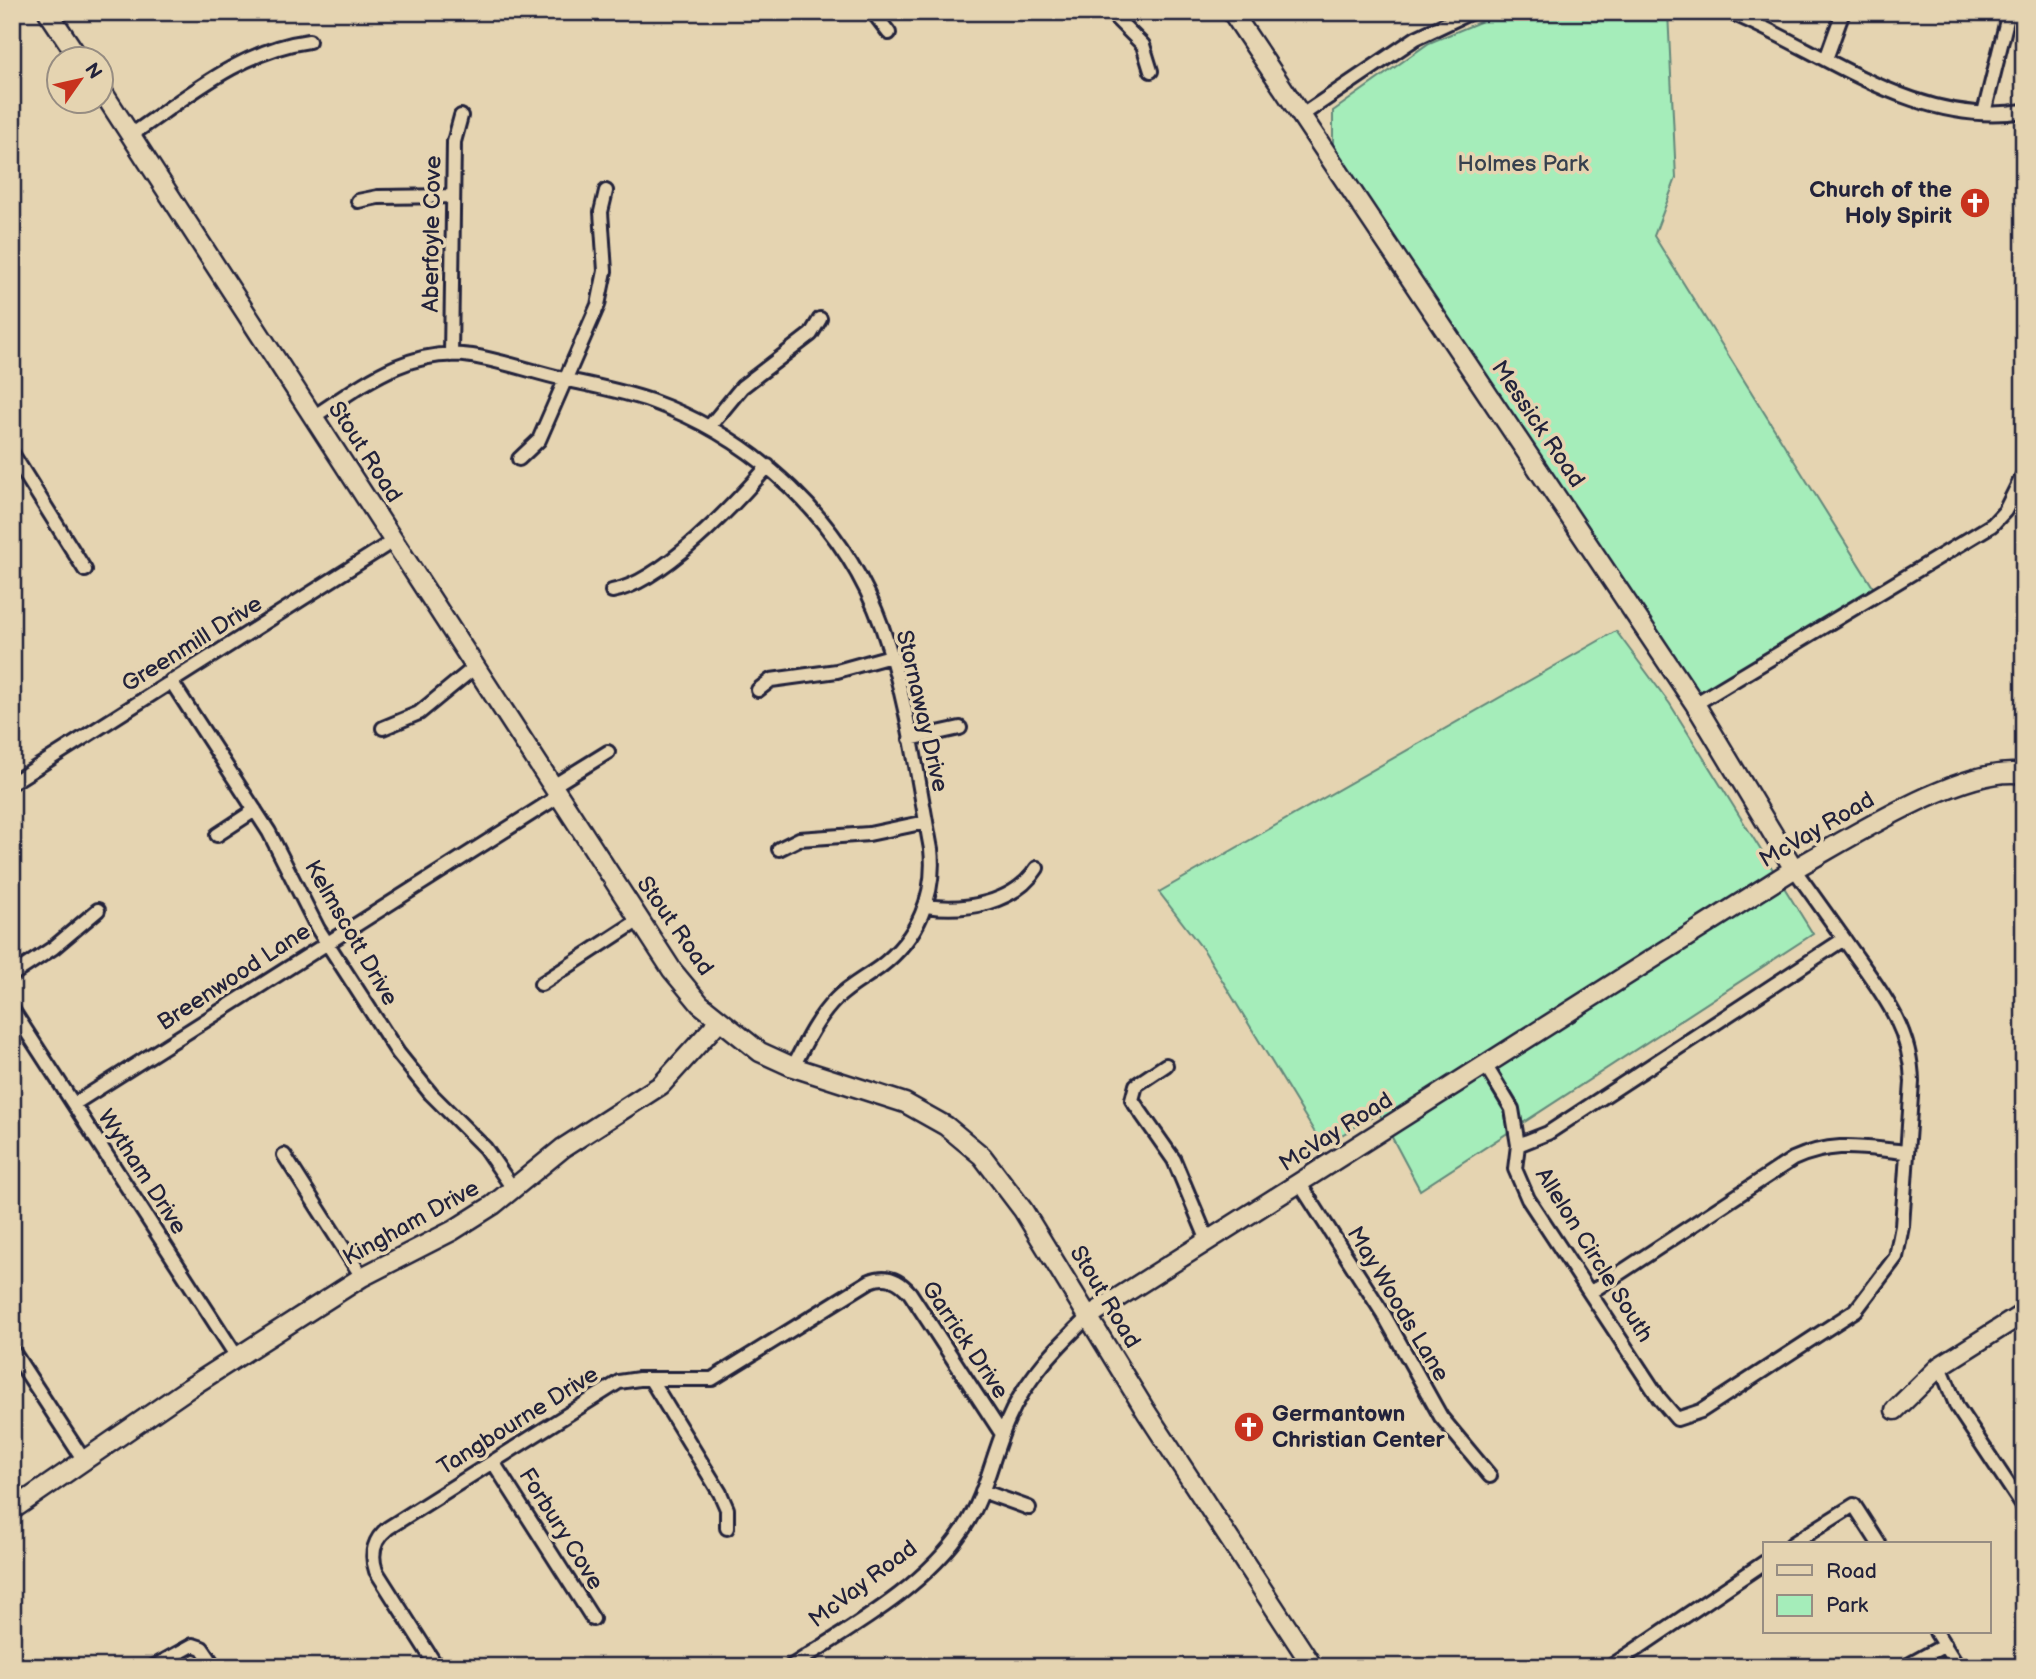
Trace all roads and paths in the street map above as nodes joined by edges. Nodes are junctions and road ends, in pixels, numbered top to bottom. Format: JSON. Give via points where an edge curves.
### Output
{"nodes":[{"id":1,"x":48,"y":12,"type":"edge"},
{"id":2,"x":873,"y":12,"type":"edge"},
{"id":3,"x":1110,"y":12,"type":"edge"},
{"id":4,"x":1232,"y":12,"type":"edge"},
{"id":5,"x":1471,"y":12,"type":"edge"},
{"id":6,"x":1729,"y":12,"type":"edge"},
{"id":7,"x":1843,"y":12,"type":"edge"},
{"id":8,"x":2009,"y":12,"type":"edge"},
{"id":9,"x":890,"y":33,"type":"dead end"},
{"id":10,"x":309,"y":41,"type":"dead end"},
{"id":11,"x":71,"y":46,"type":"edge"},
{"id":12,"x":1826,"y":59,"type":"junction"},
{"id":13,"x":1152,"y":71,"type":"dead end"},
{"id":14,"x":2024,"y":111,"type":"edge"},
{"id":15,"x":116,"y":112,"type":"edge"},
{"id":16,"x":1984,"y":113,"type":"junction"},
{"id":17,"x":1302,"y":115,"type":"junction"},
{"id":18,"x":461,"y":116,"type":"dead end"},
{"id":19,"x":131,"y":135,"type":"junction"},
{"id":20,"x":606,"y":191,"type":"dead end"},
{"id":21,"x":453,"y":197,"type":"junction"},
{"id":22,"x":358,"y":201,"type":"dead end"},
{"id":23,"x":820,"y":319,"type":"dead end"},
{"id":24,"x":451,"y":355,"type":"junction"},
{"id":25,"x":565,"y":380,"type":"junction"},
{"id":26,"x":313,"y":417,"type":"junction"},
{"id":27,"x":709,"y":427,"type":"junction"},
{"id":28,"x":12,"y":453,"type":"edge"},
{"id":29,"x":519,"y":459,"type":"dead end"},
{"id":30,"x":768,"y":466,"type":"junction"},
{"id":31,"x":2024,"y":473,"type":"edge"},
{"id":32,"x":393,"y":541,"type":"junction"},
{"id":33,"x":85,"y":570,"type":"dead end"},
{"id":34,"x":612,"y":591,"type":"dead end"},
{"id":35,"x":891,"y":656,"type":"junction"},
{"id":36,"x":475,"y":667,"type":"junction"},
{"id":37,"x":171,"y":681,"type":"junction"},
{"id":38,"x":758,"y":690,"type":"dead end"},
{"id":39,"x":1695,"y":704,"type":"junction"},
{"id":40,"x":383,"y":727,"type":"dead end"},
{"id":41,"x":960,"y":729,"type":"dead end"},
{"id":42,"x":910,"y":739,"type":"junction"},
{"id":43,"x":608,"y":752,"type":"dead end"},
{"id":44,"x":2024,"y":774,"type":"edge"},
{"id":45,"x":12,"y":783,"type":"edge"},
{"id":46,"x":556,"y":791,"type":"junction"},
{"id":47,"x":255,"y":810,"type":"junction"},
{"id":48,"x":926,"y":822,"type":"junction"},
{"id":49,"x":217,"y":835,"type":"dead end"},
{"id":50,"x":779,"y":849,"type":"dead end"},
{"id":51,"x":1037,"y":868,"type":"dead end"},
{"id":52,"x":1794,"y":870,"type":"junction"},
{"id":53,"x":926,"y":906,"type":"junction"},
{"id":54,"x":98,"y":910,"type":"dead end"},
{"id":55,"x":639,"y":920,"type":"junction"},
{"id":56,"x":1844,"y":939,"type":"junction"},
{"id":57,"x":327,"y":942,"type":"junction"},
{"id":58,"x":12,"y":975,"type":"edge"},
{"id":59,"x":541,"y":984,"type":"dead end"},
{"id":60,"x":12,"y":1009,"type":"edge"},
{"id":61,"x":719,"y":1021,"type":"junction"},
{"id":62,"x":1166,"y":1065,"type":"dead end"},
{"id":63,"x":1486,"y":1066,"type":"junction"},
{"id":64,"x":793,"y":1067,"type":"junction"},
{"id":65,"x":74,"y":1104,"type":"junction"},
{"id":66,"x":1518,"y":1145,"type":"junction"},
{"id":67,"x":1907,"y":1152,"type":"junction"},
{"id":68,"x":284,"y":1155,"type":"dead end"},
{"id":69,"x":1300,"y":1184,"type":"junction"},
{"id":70,"x":514,"y":1190,"type":"junction"},
{"id":71,"x":1208,"y":1241,"type":"junction"},
{"id":72,"x":362,"y":1277,"type":"junction"},
{"id":73,"x":887,"y":1278,"type":"joint"},
{"id":74,"x":1591,"y":1292,"type":"junction"},
{"id":75,"x":2024,"y":1313,"type":"edge"},
{"id":76,"x":1089,"y":1315,"type":"junction"},
{"id":77,"x":12,"y":1350,"type":"edge"},
{"id":78,"x":237,"y":1357,"type":"junction"},
{"id":79,"x":1940,"y":1366,"type":"junction"},
{"id":80,"x":651,"y":1380,"type":"junction"},
{"id":81,"x":1895,"y":1410,"type":"dead end"},
{"id":82,"x":1002,"y":1434,"type":"junction"},
{"id":83,"x":85,"y":1462,"type":"junction"},
{"id":84,"x":493,"y":1462,"type":"junction"},
{"id":85,"x":1490,"y":1476,"type":"dead end"},
{"id":86,"x":982,"y":1490,"type":"junction"},
{"id":87,"x":1029,"y":1508,"type":"dead end"},
{"id":88,"x":2024,"y":1508,"type":"edge"},
{"id":89,"x":12,"y":1510,"type":"edge"},
{"id":90,"x":727,"y":1528,"type":"dead end"},
{"id":91,"x":1795,"y":1542,"type":"edge"},
{"id":92,"x":1878,"y":1542,"type":"edge"},
{"id":93,"x":1763,"y":1563,"type":"edge"},
{"id":94,"x":593,"y":1619,"type":"dead end"},
{"id":95,"x":1937,"y":1634,"type":"edge"},
{"id":96,"x":1945,"y":1645,"type":"junction"},
{"id":97,"x":1610,"y":1666,"type":"edge"},
{"id":98,"x":153,"y":1667,"type":"edge"},
{"id":99,"x":215,"y":1667,"type":"edge"},
{"id":100,"x":437,"y":1667,"type":"edge"},
{"id":101,"x":790,"y":1667,"type":"edge"},
{"id":102,"x":1313,"y":1667,"type":"edge"},
{"id":103,"x":1905,"y":1667,"type":"edge"},
{"id":104,"x":1958,"y":1667,"type":"edge"}],
"edges":[{"from":1,"to":11,"type":"street"},
{"from":2,"to":9,"type":"street"},
{"from":3,"to":13,"type":"street","via":[[1143,45]]},
{"from":4,"to":17,"type":"street","name":"Messick Road"},
{"from":5,"to":17,"type":"street","via":[[1416,38]]},
{"from":6,"to":12,"type":"street"},
{"from":7,"to":12,"type":"street"},
{"from":8,"to":16,"type":"street"},
{"from":10,"to":19,"type":"street","via":[[244,60]]},
{"from":12,"to":16,"type":"street","via":[[1910,98]]},
{"from":14,"to":16,"type":"street"},
{"from":15,"to":19,"type":"street","name":"Stout Road"},
{"from":17,"to":39,"type":"street","name":"Messick Road"},
{"from":18,"to":21,"type":"street","name":"Aberfoyle Cove","via":[[454,142]]},
{"from":19,"to":26,"type":"street","name":"Stout Road"},
{"from":20,"to":25,"type":"street","via":[[601,212],[606,251],[600,296]]},
{"from":21,"to":22,"type":"street"},
{"from":21,"to":24,"type":"street","name":"Aberfoyle Cove"},
{"from":23,"to":27,"type":"street","via":[[811,334],[742,387]]},
{"from":24,"to":25,"type":"street","name":"Stornaway Drive","via":[[483,358]]},
{"from":24,"to":26,"type":"street","name":"Stornaway Drive","via":[[394,366]]},
{"from":25,"to":27,"type":"street","name":"Stornaway Drive","via":[[633,395]]},
{"from":25,"to":29,"type":"street","via":[[539,440]]},
{"from":26,"to":32,"type":"street","name":"Stout Road"},
{"from":27,"to":30,"type":"street","name":"Stornaway Drive"},
{"from":28,"to":33,"type":"street"},
{"from":30,"to":34,"type":"street","via":[[699,537],[634,586]]},
{"from":30,"to":35,"type":"street","name":"Stornaway Drive","via":[[814,512],[849,559],[872,603]]},
{"from":31,"to":39,"type":"street","via":[[2005,511],[1992,525]]},
{"from":32,"to":36,"type":"street","name":"Stout Road"},
{"from":32,"to":37,"type":"street","name":"Greenmill Drive"},
{"from":35,"to":38,"type":"street","via":[[837,671],[771,680]]},
{"from":35,"to":42,"type":"street","name":"Stornaway Drive"},
{"from":36,"to":40,"type":"street","via":[[419,713]]},
{"from":36,"to":46,"type":"street","name":"Stout Road"},
{"from":37,"to":45,"type":"street","name":"Greenmill Drive"},
{"from":37,"to":47,"type":"street","name":"Kelmscott Drive"},
{"from":39,"to":52,"type":"street","name":"Messick Road"},
{"from":41,"to":42,"type":"street"},
{"from":42,"to":48,"type":"street","name":"Stornaway Drive"},
{"from":43,"to":46,"type":"street","name":"Breenwood Lane"},
{"from":44,"to":52,"type":"street","name":"McVay Road","via":[[2008,771],[1968,782],[1908,806]]},
{"from":46,"to":55,"type":"street","name":"Stout Road"},
{"from":46,"to":57,"type":"street","name":"Breenwood Lane"},
{"from":47,"to":49,"type":"street"},
{"from":47,"to":57,"type":"street","name":"Kelmscott Drive"},
{"from":48,"to":50,"type":"street","via":[[855,836],[799,839]]},
{"from":48,"to":53,"type":"street","name":"Stornaway Drive","via":[[933,863]]},
{"from":51,"to":53,"type":"street","via":[[1026,885],[1008,895],[952,908]]},
{"from":52,"to":56,"type":"street"},
{"from":52,"to":63,"type":"street","name":"McVay Road"},
{"from":53,"to":64,"type":"street","name":"Stornaway Drive","via":[[899,949],[834,1001]]},
{"from":54,"to":58,"type":"street"},
{"from":55,"to":59,"type":"street"},
{"from":55,"to":61,"type":"street","name":"Stout Road","via":[[686,988]]},
{"from":56,"to":66,"type":"street","via":[[1548,1133]]},
{"from":56,"to":67,"type":"street","via":[[1905,1032],[1912,1070]]},
{"from":57,"to":65,"type":"street","name":"Breenwood Lane"},
{"from":57,"to":70,"type":"street","name":"Kelmscott Drive","via":[[409,1068],[485,1148]]},
{"from":60,"to":65,"type":"street","name":"Wytham Drive"},
{"from":61,"to":64,"type":"street","name":"Stout Road","via":[[760,1052]]},
{"from":61,"to":70,"type":"street","name":"Kingham Drive","via":[[661,1085],[562,1148]]},
{"from":62,"to":71,"type":"street","via":[[1136,1085],[1132,1100],[1174,1160]]},
{"from":63,"to":66,"type":"street","name":"Allelon Circle South","via":[[1512,1109]]},
{"from":63,"to":69,"type":"street","name":"McVay Road"},
{"from":64,"to":76,"type":"street","name":"Stout Road","via":[[905,1103],[966,1141],[1010,1191]]},
{"from":65,"to":78,"type":"street","name":"Wytham Drive"},
{"from":66,"to":74,"type":"street","name":"Allelon Circle South","via":[[1515,1169],[1528,1199]]},
{"from":67,"to":74,"type":"street","via":[[1845,1146],[1819,1148],[1793,1159]]},
{"from":67,"to":74,"type":"street","name":"Allelon Circle South","via":[[1896,1257],[1856,1310],[1701,1410],[1677,1419],[1658,1398]]},
{"from":68,"to":72,"type":"street"},
{"from":69,"to":71,"type":"street","name":"McVay Road"},
{"from":69,"to":85,"type":"street","name":"May Woods Lane","via":[[1384,1315],[1441,1417]]},
{"from":70,"to":72,"type":"street","name":"Kingham Drive","via":[[452,1231]]},
{"from":71,"to":76,"type":"street","name":"McVay Road"},
{"from":72,"to":78,"type":"street","name":"Kingham Drive"},
{"from":73,"to":80,"type":"street","name":"Tangbourne Drive","via":[[870,1281],[712,1379]]},
{"from":73,"to":82,"type":"street","name":"Garrick Drive","via":[[910,1293]]},
{"from":75,"to":79,"type":"street"},
{"from":76,"to":82,"type":"street","name":"McVay Road","via":[[1034,1374]]},
{"from":76,"to":102,"type":"street","name":"Stout Road","via":[[1098,1336]]},
{"from":77,"to":83,"type":"street"},
{"from":78,"to":83,"type":"street","name":"Kingham Drive"},
{"from":79,"to":81,"type":"street"},
{"from":79,"to":88,"type":"street","via":[[1957,1407]]},
{"from":80,"to":84,"type":"street","name":"Tangbourne Drive","via":[[619,1382]]},
{"from":80,"to":90,"type":"street","via":[[720,1493],[727,1509]]},
{"from":82,"to":86,"type":"street","name":"McVay Road"},
{"from":83,"to":89,"type":"street","name":"Kingham Drive"},
{"from":84,"to":94,"type":"street","name":"Forbury Cove"},
{"from":84,"to":100,"type":"street","name":"Tangbourne Drive","via":[[388,1528],[373,1550],[376,1571]]},
{"from":86,"to":87,"type":"street"},
{"from":86,"to":101,"type":"street","name":"McVay Road","via":[[957,1537],[928,1567],[876,1611]]},
{"from":91,"to":92,"type":"street","via":[[1854,1506]]},
{"from":93,"to":97,"type":"street"},
{"from":95,"to":96,"type":"street"},
{"from":96,"to":103,"type":"street"},
{"from":96,"to":104,"type":"street"},
{"from":98,"to":99,"type":"street","via":[[196,1645]]}]}
